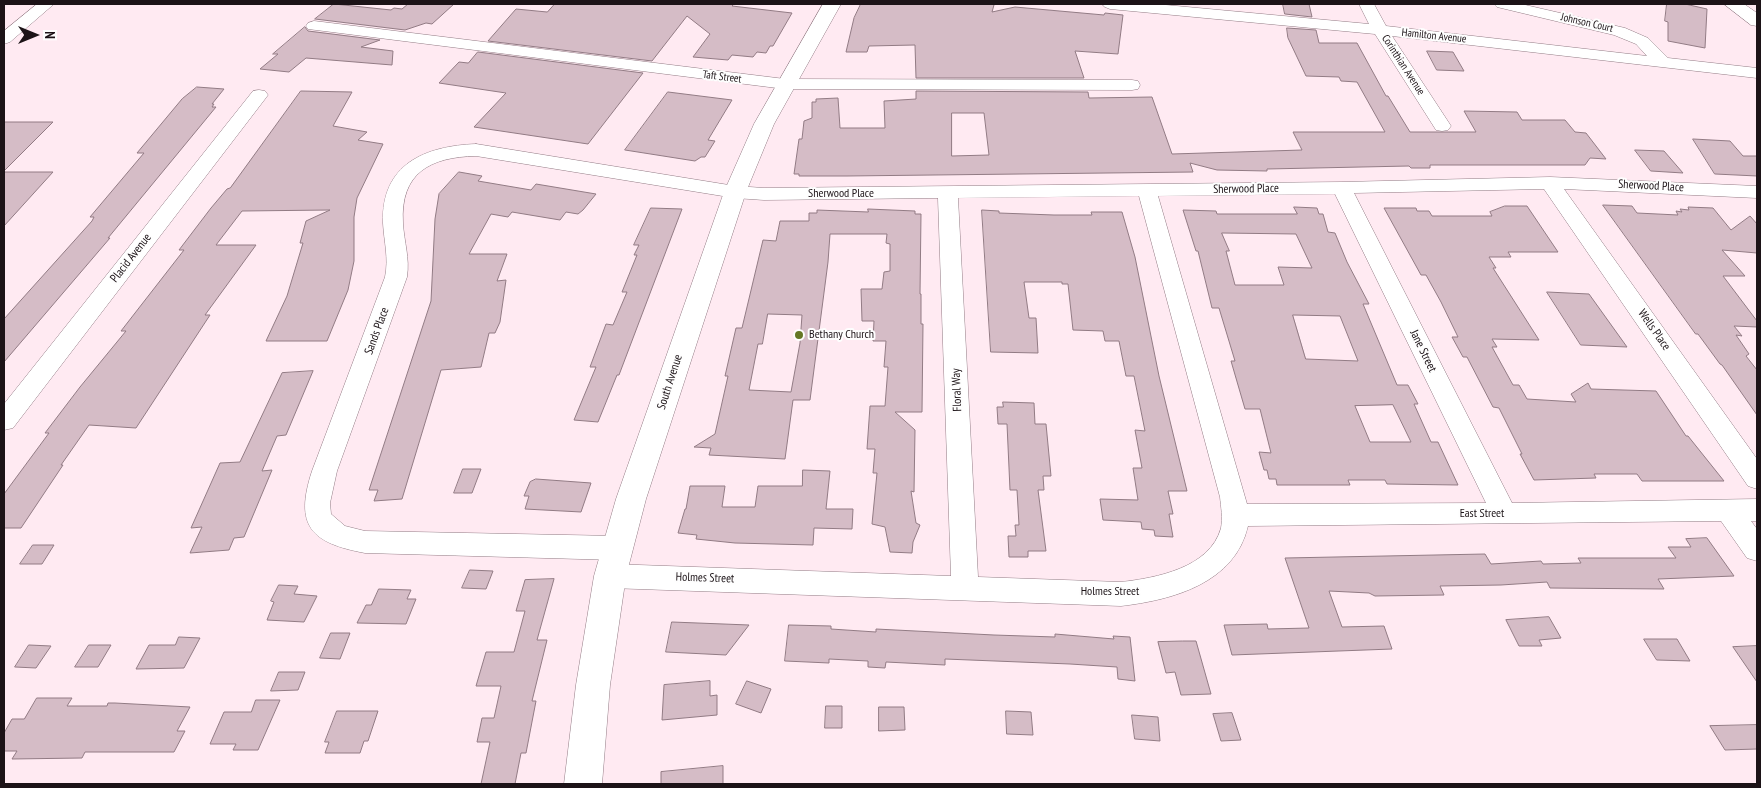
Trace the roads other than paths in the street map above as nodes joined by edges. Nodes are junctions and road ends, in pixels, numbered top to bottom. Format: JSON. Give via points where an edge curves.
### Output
{"nodes":[{"id":1,"x":46,"y":4,"type":"edge"},
{"id":2,"x":832,"y":4,"type":"edge"},
{"id":3,"x":1110,"y":4,"type":"edge"},
{"id":4,"x":1367,"y":4,"type":"edge"},
{"id":5,"x":1502,"y":4,"type":"edge"},
{"id":6,"x":1733,"y":4,"type":"edge"},
{"id":7,"x":1757,"y":21,"type":"edge"},
{"id":8,"x":4,"y":23,"type":"edge"},
{"id":9,"x":23,"y":23,"type":"junction"},
{"id":10,"x":314,"y":26,"type":"dead end"},
{"id":11,"x":1380,"y":30,"type":"junction"},
{"id":12,"x":4,"y":39,"type":"edge"},
{"id":13,"x":1662,"y":61,"type":"junction"},
{"id":14,"x":1757,"y":73,"type":"edge"},
{"id":15,"x":785,"y":84,"type":"junction"},
{"id":16,"x":1132,"y":85,"type":"dead end"},
{"id":17,"x":259,"y":95,"type":"dead end"},
{"id":18,"x":1442,"y":126,"type":"dead end"},
{"id":19,"x":1550,"y":183,"type":"junction"},
{"id":20,"x":1342,"y":188,"type":"junction"},
{"id":21,"x":1147,"y":190,"type":"junction"},
{"id":22,"x":735,"y":192,"type":"junction"},
{"id":23,"x":1757,"y":192,"type":"edge"},
{"id":24,"x":948,"y":193,"type":"junction"},
{"id":25,"x":4,"y":421,"type":"edge"},
{"id":26,"x":1757,"y":479,"type":"edge"},
{"id":27,"x":1728,"y":510,"type":"junction"},
{"id":28,"x":1757,"y":510,"type":"edge"},
{"id":29,"x":1504,"y":514,"type":"junction"},
{"id":30,"x":1236,"y":515,"type":"junction"},
{"id":31,"x":617,"y":548,"type":"junction"},
{"id":32,"x":1757,"y":550,"type":"edge"},
{"id":33,"x":610,"y":576,"type":"junction"},
{"id":34,"x":965,"y":588,"type":"junction"},
{"id":35,"x":583,"y":784,"type":"edge"}],
"edges":[{"from":1,"to":9,"type":"street"},
{"from":2,"to":15,"type":"main road","name":"South Avenue"},
{"from":3,"to":11,"type":"street","name":"Hamilton Avenue"},
{"from":4,"to":11,"type":"street","name":"Corinthian Avenue"},
{"from":5,"to":13,"type":"street","name":"Johnson Court","via":[[1619,31],[1642,41]]},
{"from":6,"to":7,"type":"main road"},
{"from":8,"to":9,"type":"street"},
{"from":9,"to":12,"type":"street"},
{"from":10,"to":15,"type":"street","name":"Taft Street"},
{"from":11,"to":13,"type":"street","name":"Hamilton Avenue"},
{"from":11,"to":18,"type":"street","name":"Corinthian Avenue"},
{"from":13,"to":14,"type":"street","name":"Hamilton Avenue"},
{"from":15,"to":16,"type":"street","name":"Taft Street"},
{"from":15,"to":22,"type":"main road","name":"South Avenue"},
{"from":17,"to":25,"type":"street","name":"Placid Avenue"},
{"from":19,"to":20,"type":"street","name":"Sherwood Place"},
{"from":19,"to":23,"type":"street","name":"Sherwood Place"},
{"from":19,"to":26,"type":"street","name":"Wells Place"},
{"from":20,"to":21,"type":"street","name":"Sherwood Place"},
{"from":20,"to":29,"type":"street","name":"Jane Street"},
{"from":21,"to":24,"type":"street","name":"Sherwood Place"},
{"from":21,"to":30,"type":"street","name":"Holmes Street"},
{"from":22,"to":24,"type":"street","name":"Sherwood Place"},
{"from":22,"to":31,"type":"main road","name":"South Avenue"},
{"from":22,"to":31,"type":"street","name":"Sands Place","via":[[465,150],[435,155],[416,164],[403,178],[396,195],[393,216],[399,260],[396,277],[323,479],[317,502],[319,518],[341,536],[366,542]]},
{"from":24,"to":34,"type":"street","name":"Floral Way"},
{"from":27,"to":28,"type":"street"},
{"from":27,"to":29,"type":"street","name":"East Street"},
{"from":27,"to":32,"type":"street"},
{"from":29,"to":30,"type":"street","name":"East Street"},
{"from":30,"to":34,"type":"street","name":"Holmes Street","via":[[1230,540],[1211,563],[1161,589],[1121,594]]},
{"from":31,"to":33,"type":"main road","name":"South Avenue"},
{"from":33,"to":34,"type":"street","name":"Holmes Street"},
{"from":33,"to":35,"type":"main road","name":"South Avenue","via":[[593,685]]}]}
